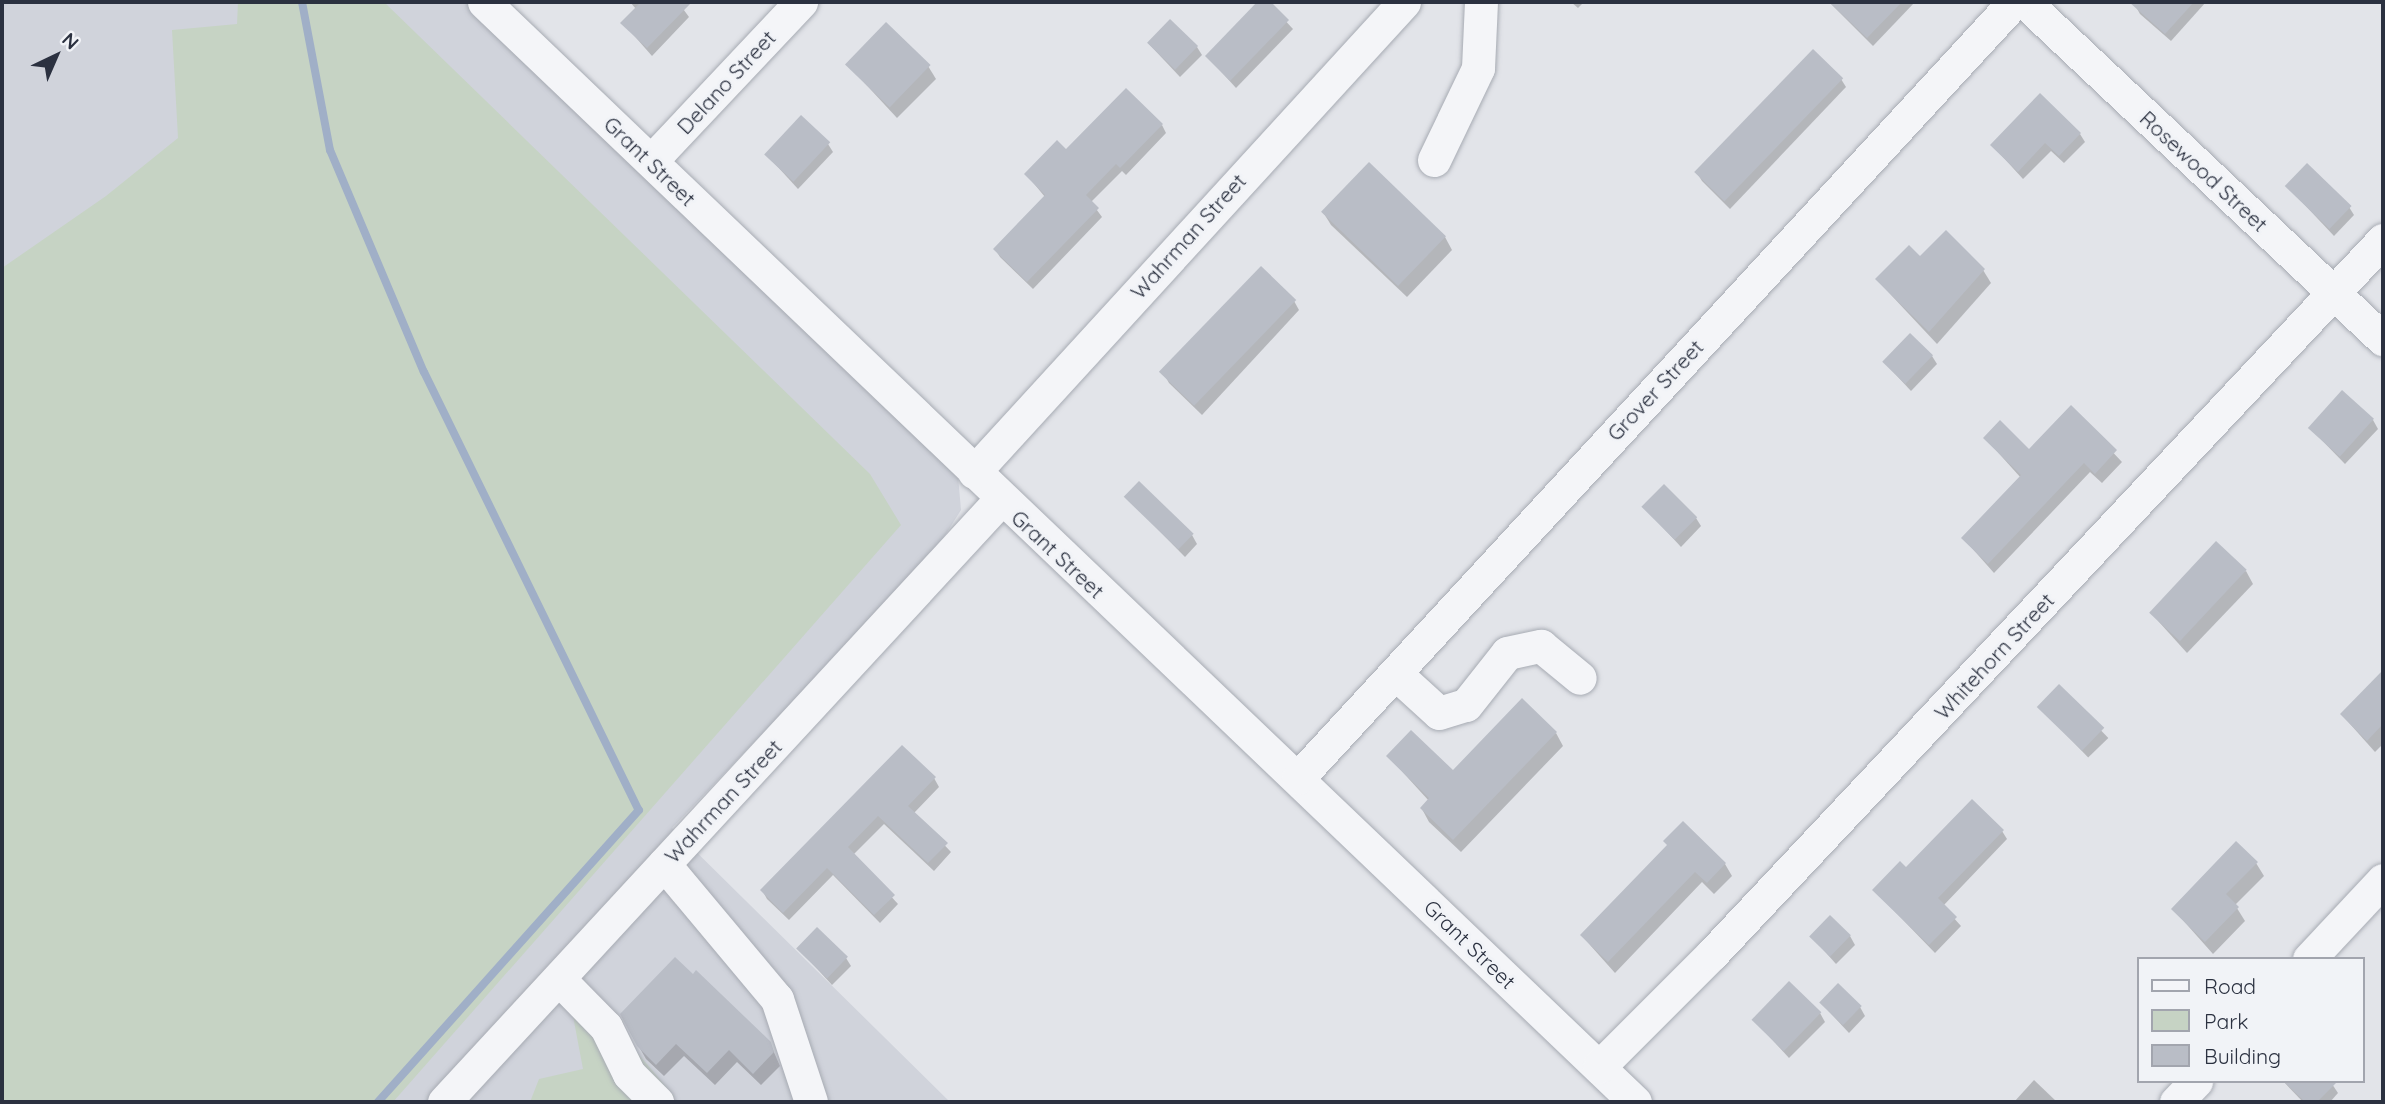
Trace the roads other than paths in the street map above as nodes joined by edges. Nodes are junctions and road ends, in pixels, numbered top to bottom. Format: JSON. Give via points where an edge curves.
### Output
{"nodes":[{"id":1,"x":484,"y":2,"type":"edge"},
{"id":2,"x":801,"y":2,"type":"edge"},
{"id":3,"x":1404,"y":2,"type":"edge"},
{"id":4,"x":1481,"y":2,"type":"edge"},
{"id":5,"x":2014,"y":2,"type":"edge"},
{"id":6,"x":2025,"y":2,"type":"edge"},
{"id":7,"x":1434,"y":160,"type":"dead end"},
{"id":8,"x":651,"y":161,"type":"junction"},
{"id":9,"x":2383,"y":240,"type":"edge"},
{"id":10,"x":2334,"y":293,"type":"junction"},
{"id":11,"x":2383,"y":339,"type":"edge"},
{"id":12,"x":974,"y":472,"type":"junction"},
{"id":13,"x":1001,"y":499,"type":"junction"},
{"id":14,"x":1395,"y":673,"type":"junction"},
{"id":15,"x":1580,"y":678,"type":"dead end"},
{"id":16,"x":1298,"y":778,"type":"junction"},
{"id":17,"x":664,"y":864,"type":"junction"},
{"id":18,"x":2383,"y":880,"type":"edge"},
{"id":19,"x":2311,"y":957,"type":"edge"},
{"id":20,"x":559,"y":979,"type":"junction"},
{"id":21,"x":1599,"y":1067,"type":"junction"},
{"id":22,"x":2194,"y":1083,"type":"edge"},
{"id":23,"x":444,"y":1102,"type":"edge"},
{"id":24,"x":657,"y":1102,"type":"edge"},
{"id":25,"x":811,"y":1102,"type":"edge"},
{"id":26,"x":1636,"y":1102,"type":"edge"},
{"id":27,"x":2176,"y":1102,"type":"edge"}],
"edges":[{"from":1,"to":8,"type":"street","name":"Grant Street"},
{"from":2,"to":8,"type":"street","name":"Delano Street"},
{"from":3,"to":12,"type":"street","name":"Wahrman Street"},
{"from":4,"to":7,"type":"street","via":[[1478,68]]},
{"from":5,"to":14,"type":"street","name":"Grover Street"},
{"from":6,"to":10,"type":"street","name":"Rosewood Street"},
{"from":8,"to":12,"type":"street","name":"Grant Street"},
{"from":9,"to":10,"type":"street","name":"Whitehorn Street"},
{"from":10,"to":11,"type":"street","name":"Rosewood Street"},
{"from":10,"to":21,"type":"street","name":"Whitehorn Street","via":[[1712,954]]},
{"from":12,"to":13,"type":"street","name":"Grant Street"},
{"from":13,"to":16,"type":"street","name":"Grant Street"},
{"from":13,"to":17,"type":"street","name":"Wahrman Street"},
{"from":14,"to":15,"type":"street","via":[[1439,713],[1466,705],[1507,653],[1541,646]]},
{"from":14,"to":16,"type":"street","name":"Grover Street"},
{"from":16,"to":21,"type":"street","name":"Grant Street"},
{"from":17,"to":20,"type":"street","name":"Wahrman Street"},
{"from":17,"to":25,"type":"street","via":[[776,999]]},
{"from":18,"to":19,"type":"street"},
{"from":20,"to":23,"type":"street","name":"Wahrman Street"},
{"from":20,"to":24,"type":"street","via":[[606,1027],[629,1074]]},
{"from":21,"to":26,"type":"street","name":"Grant Street"},
{"from":22,"to":27,"type":"street"}]}
